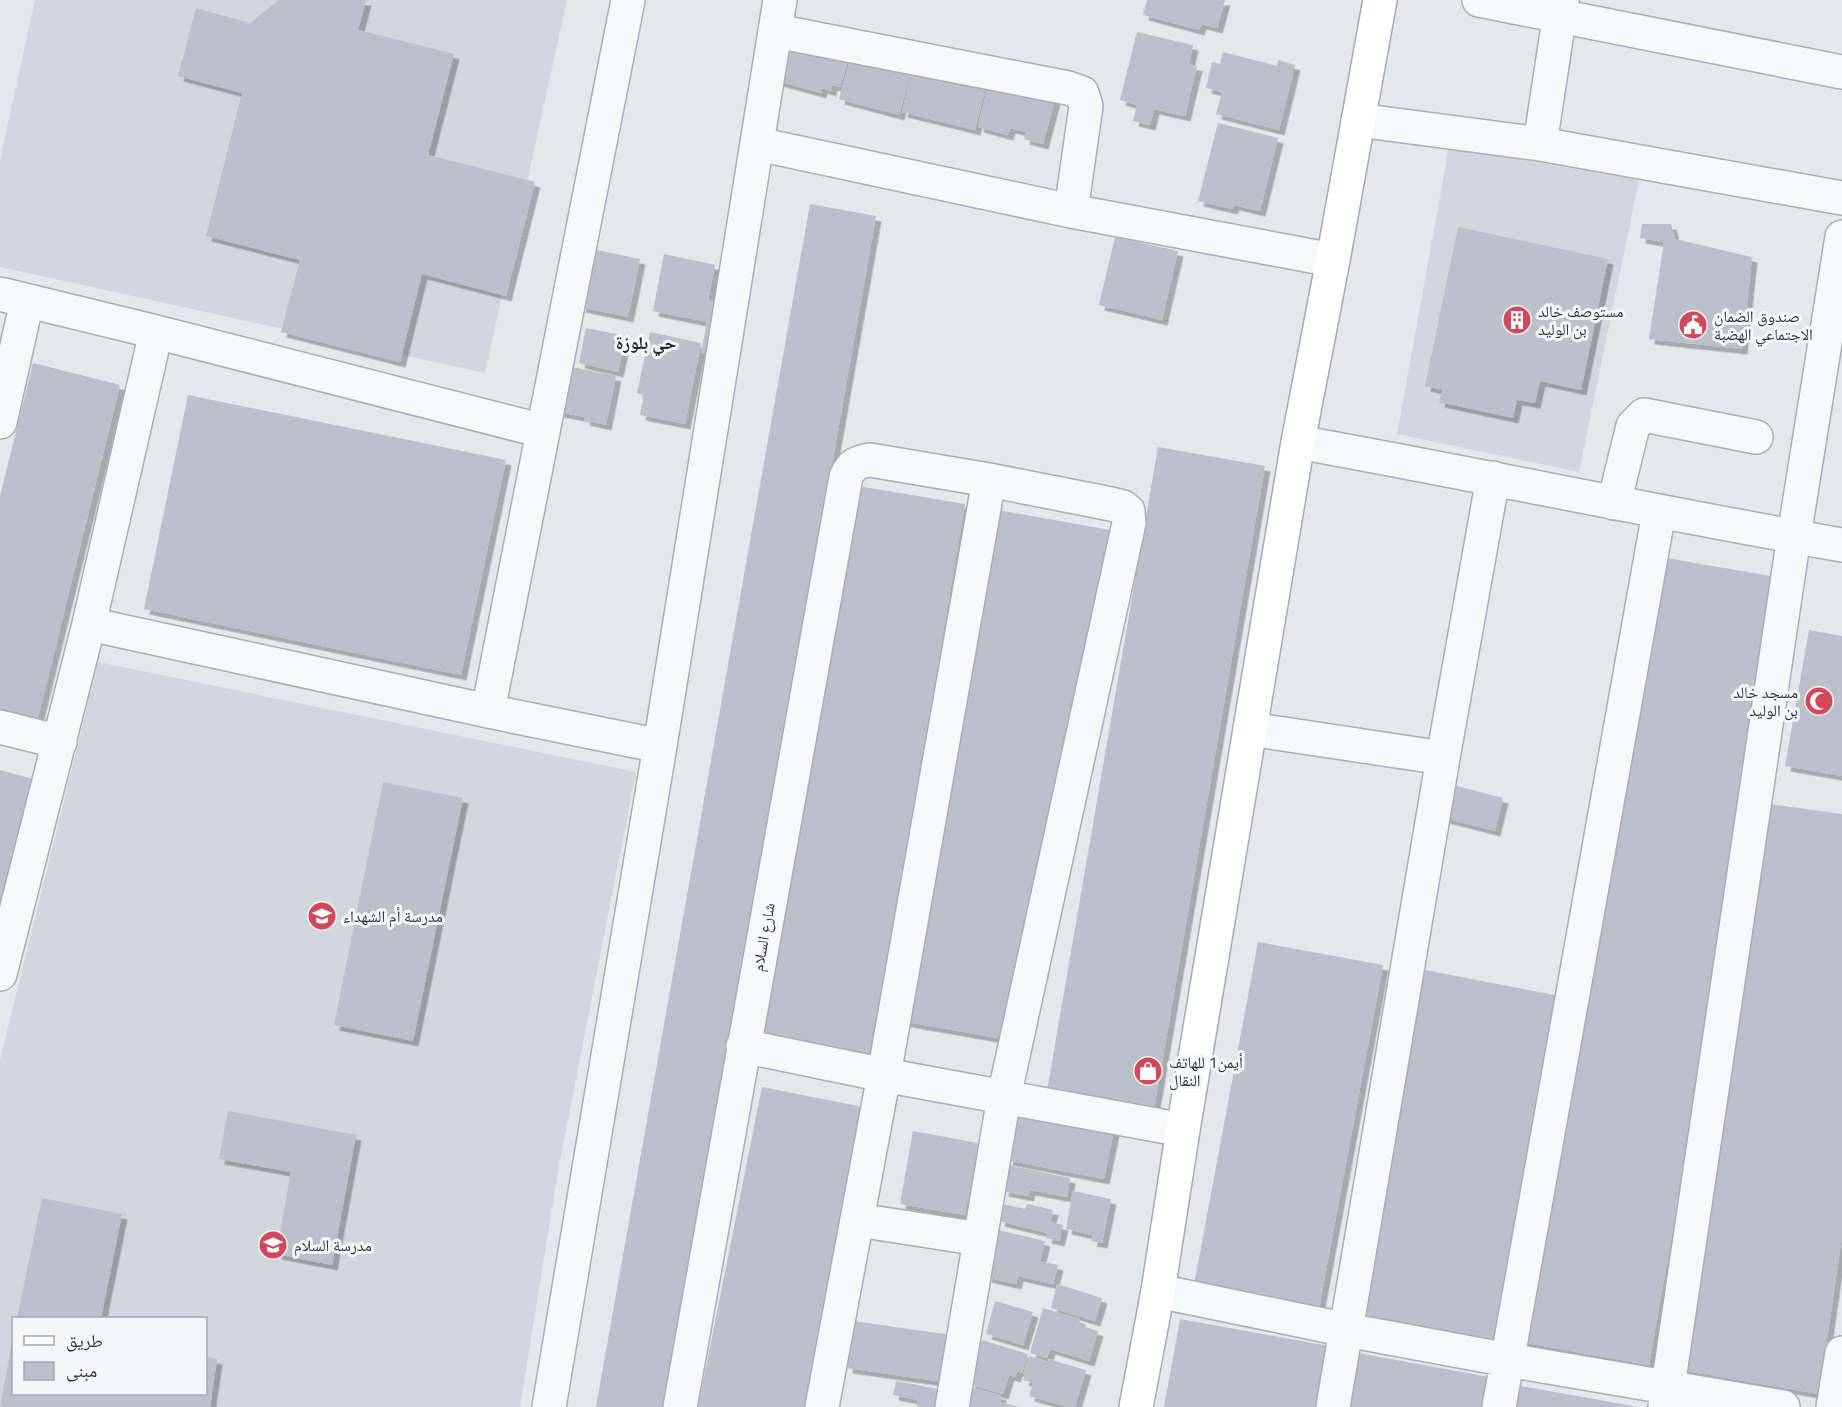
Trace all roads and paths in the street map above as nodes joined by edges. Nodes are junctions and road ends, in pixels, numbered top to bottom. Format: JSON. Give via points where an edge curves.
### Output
{"nodes":[{"id":1,"x":628,"y":0,"type":"edge"},
{"id":2,"x":1380,"y":0,"type":"edge"},
{"id":3,"x":1479,"y":0,"type":"edge"},
{"id":4,"x":1560,"y":8,"type":"edge"},
{"id":5,"x":778,"y":16,"type":"edge"},
{"id":6,"x":1842,"y":72,"type":"edge"},
{"id":7,"x":1358,"y":120,"type":"junction"},
{"id":8,"x":758,"y":144,"type":"junction"},
{"id":9,"x":1540,"y":144,"type":"junction"},
{"id":10,"x":1842,"y":198,"type":"edge"},
{"id":11,"x":1071,"y":211,"type":"junction"},
{"id":12,"x":1842,"y":237,"type":"edge"},
{"id":13,"x":1333,"y":260,"type":"junction"},
{"id":14,"x":13,"y":298,"type":"edge"},
{"id":15,"x":156,"y":332,"type":"junction"},
{"id":16,"x":0,"y":422,"type":"edge"},
{"id":17,"x":543,"y":431,"type":"junction"},
{"id":18,"x":1756,"y":436,"type":"dead end"},
{"id":19,"x":1298,"y":442,"type":"junction"},
{"id":20,"x":1493,"y":478,"type":"junction"},
{"id":21,"x":988,"y":480,"type":"junction"},
{"id":22,"x":1614,"y":503,"type":"junction"},
{"id":23,"x":1659,"y":512,"type":"junction"},
{"id":24,"x":1794,"y":536,"type":"junction"},
{"id":25,"x":1842,"y":545,"type":"edge"},
{"id":26,"x":89,"y":624,"type":"junction"},
{"id":27,"x":488,"y":711,"type":"junction"},
{"id":28,"x":0,"y":727,"type":"edge"},
{"id":29,"x":1250,"y":729,"type":"junction"},
{"id":30,"x":60,"y":742,"type":"junction"},
{"id":31,"x":660,"y":746,"type":"junction"},
{"id":32,"x":1443,"y":758,"type":"junction"},
{"id":33,"x":0,"y":974,"type":"edge"},
{"id":34,"x":743,"y":1046,"type":"junction"},
{"id":35,"x":884,"y":1075,"type":"junction"},
{"id":36,"x":1004,"y":1097,"type":"junction"},
{"id":37,"x":1183,"y":1130,"type":"junction"},
{"id":38,"x":858,"y":1220,"type":"junction"},
{"id":39,"x":980,"y":1239,"type":"junction"},
{"id":40,"x":1158,"y":1291,"type":"junction"},
{"id":41,"x":1347,"y":1330,"type":"junction"},
{"id":42,"x":1842,"y":1353,"type":"edge"},
{"id":43,"x":1508,"y":1360,"type":"junction"},
{"id":44,"x":1667,"y":1397,"type":"edge"},
{"id":45,"x":549,"y":1407,"type":"edge"},
{"id":46,"x":680,"y":1407,"type":"edge"},
{"id":47,"x":822,"y":1407,"type":"edge"},
{"id":48,"x":952,"y":1407,"type":"edge"},
{"id":49,"x":1136,"y":1407,"type":"edge"},
{"id":50,"x":1334,"y":1407,"type":"edge"},
{"id":51,"x":1499,"y":1407,"type":"edge"},
{"id":52,"x":1783,"y":1407,"type":"edge"},
{"id":53,"x":1833,"y":1407,"type":"edge"}],
"edges":[{"from":1,"to":17,"type":"street"},
{"from":2,"to":7,"type":"main road"},
{"from":3,"to":4,"type":"street"},
{"from":4,"to":6,"type":"street"},
{"from":4,"to":9,"type":"street"},
{"from":5,"to":8,"type":"street"},
{"from":5,"to":11,"type":"street","via":[[1082,93],[1086,114]]},
{"from":7,"to":9,"type":"street"},
{"from":7,"to":13,"type":"main road"},
{"from":8,"to":11,"type":"street"},
{"from":8,"to":31,"type":"street"},
{"from":9,"to":10,"type":"street"},
{"from":11,"to":13,"type":"street"},
{"from":12,"to":24,"type":"street"},
{"from":13,"to":19,"type":"main road"},
{"from":14,"to":15,"type":"street"},
{"from":14,"to":16,"type":"street"},
{"from":15,"to":17,"type":"street"},
{"from":15,"to":26,"type":"street"},
{"from":17,"to":27,"type":"street"},
{"from":18,"to":22,"type":"street","via":[[1644,415],[1633,426]]},
{"from":19,"to":20,"type":"street"},
{"from":19,"to":29,"type":"main road"},
{"from":20,"to":22,"type":"street"},
{"from":20,"to":32,"type":"street"},
{"from":21,"to":34,"type":"street","name":"شارع السلام","via":[[870,460],[859,461],[846,477]]},
{"from":21,"to":35,"type":"street"},
{"from":21,"to":36,"type":"street","via":[[1123,507],[1128,511],[1129,523]]},
{"from":22,"to":23,"type":"street"},
{"from":23,"to":24,"type":"street"},
{"from":23,"to":43,"type":"street"},
{"from":24,"to":25,"type":"street"},
{"from":24,"to":44,"type":"street"},
{"from":26,"to":27,"type":"street"},
{"from":26,"to":30,"type":"street"},
{"from":27,"to":31,"type":"street"},
{"from":28,"to":30,"type":"street"},
{"from":29,"to":32,"type":"street"},
{"from":29,"to":37,"type":"main road"},
{"from":30,"to":33,"type":"street"},
{"from":31,"to":45,"type":"street"},
{"from":32,"to":41,"type":"street"},
{"from":34,"to":35,"type":"street"},
{"from":34,"to":46,"type":"street","name":"شارع السلام"},
{"from":35,"to":36,"type":"street"},
{"from":35,"to":38,"type":"street"},
{"from":36,"to":37,"type":"street"},
{"from":36,"to":39,"type":"street"},
{"from":37,"to":40,"type":"main road"},
{"from":38,"to":39,"type":"street"},
{"from":38,"to":47,"type":"street"},
{"from":39,"to":48,"type":"street"},
{"from":40,"to":41,"type":"street"},
{"from":40,"to":49,"type":"main road"},
{"from":41,"to":43,"type":"street"},
{"from":41,"to":50,"type":"street"},
{"from":42,"to":53,"type":"street"},
{"from":43,"to":44,"type":"street"},
{"from":43,"to":51,"type":"street"},
{"from":44,"to":52,"type":"street"}]}
